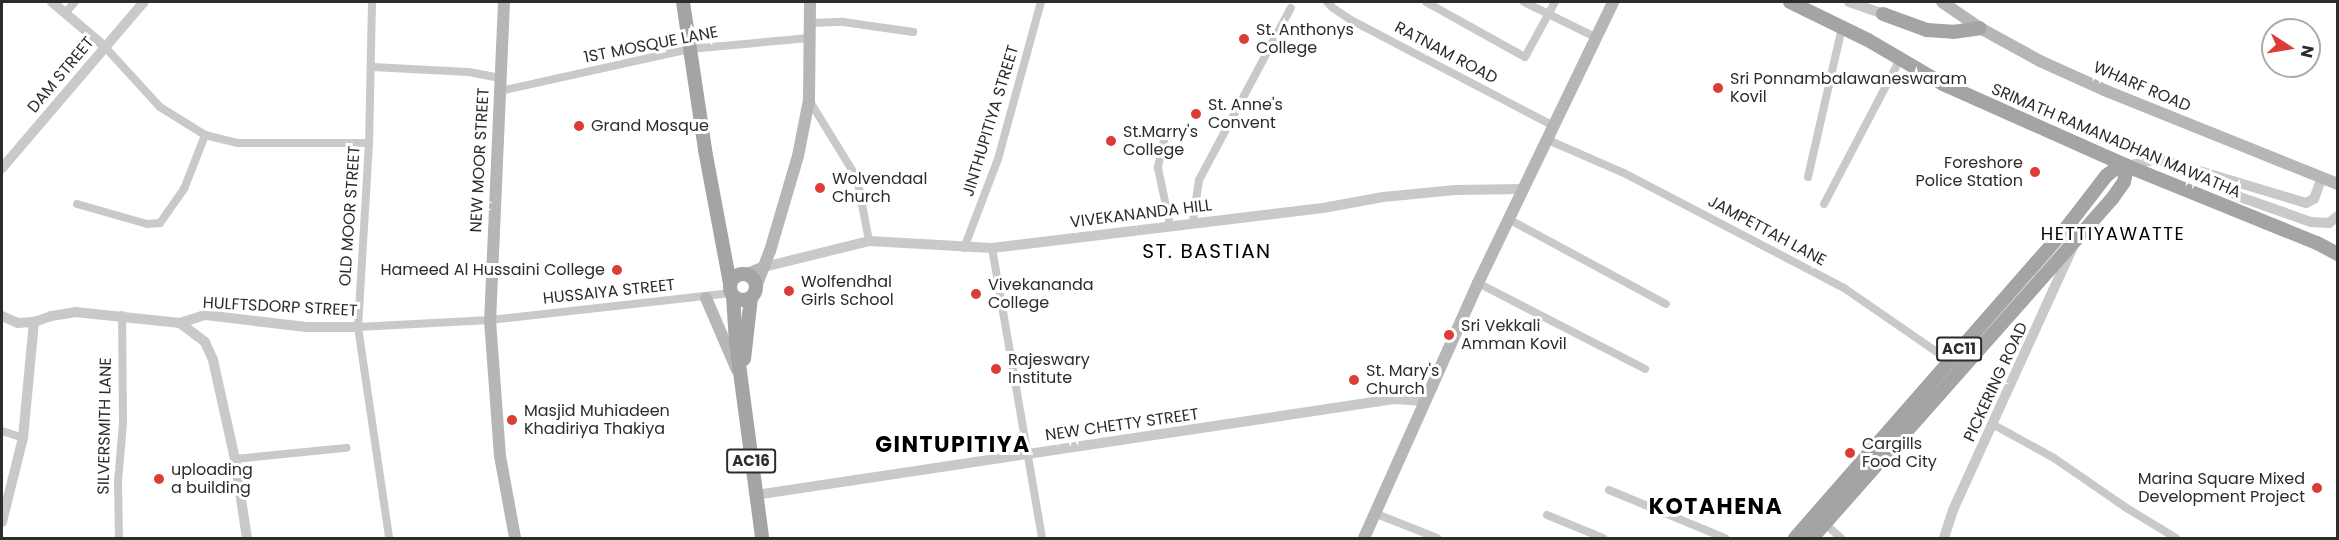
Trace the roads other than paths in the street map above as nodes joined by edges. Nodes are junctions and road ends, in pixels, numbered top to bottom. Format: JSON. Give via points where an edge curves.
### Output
{"nodes":[{"id":1,"x":52,"y":2,"type":"edge"},
{"id":2,"x":75,"y":2,"type":"edge"},
{"id":3,"x":144,"y":2,"type":"edge"},
{"id":4,"x":372,"y":2,"type":"edge"},
{"id":5,"x":504,"y":2,"type":"edge"},
{"id":6,"x":683,"y":2,"type":"edge"},
{"id":7,"x":810,"y":2,"type":"edge"},
{"id":8,"x":1041,"y":2,"type":"edge"},
{"id":9,"x":1327,"y":2,"type":"edge"},
{"id":10,"x":1426,"y":2,"type":"edge"},
{"id":11,"x":1524,"y":2,"type":"edge"},
{"id":12,"x":1555,"y":2,"type":"edge"},
{"id":13,"x":1612,"y":2,"type":"edge"},
{"id":14,"x":1790,"y":2,"type":"edge"},
{"id":15,"x":1848,"y":2,"type":"edge"},
{"id":16,"x":1942,"y":2,"type":"edge"},
{"id":17,"x":1291,"y":8,"type":"dead end"},
{"id":18,"x":66,"y":12,"type":"junction"},
{"id":19,"x":1883,"y":14,"type":"joint"},
{"id":20,"x":1548,"y":15,"type":"junction"},
{"id":21,"x":809,"y":23,"type":"junction"},
{"id":22,"x":1842,"y":27,"type":"junction"},
{"id":23,"x":1980,"y":28,"type":"junction"},
{"id":24,"x":913,"y":33,"type":"dead end"},
{"id":25,"x":1596,"y":37,"type":"junction"},
{"id":26,"x":809,"y":38,"type":"junction"},
{"id":27,"x":105,"y":47,"type":"junction"},
{"id":28,"x":689,"y":49,"type":"junction"},
{"id":29,"x":1900,"y":59,"type":"junction"},
{"id":30,"x":372,"y":67,"type":"junction"},
{"id":31,"x":501,"y":78,"type":"junction"},
{"id":32,"x":500,"y":91,"type":"junction"},
{"id":33,"x":809,"y":100,"type":"junction"},
{"id":34,"x":1554,"y":126,"type":"junction"},
{"id":35,"x":1166,"y":132,"type":"dead end"},
{"id":36,"x":205,"y":135,"type":"junction"},
{"id":37,"x":1548,"y":140,"type":"junction"},
{"id":38,"x":369,"y":143,"type":"junction"},
{"id":39,"x":2170,"y":162,"type":"junction"},
{"id":40,"x":2127,"y":166,"type":"junction"},
{"id":41,"x":2,"y":168,"type":"edge"},
{"id":42,"x":1808,"y":177,"type":"dead end"},
{"id":43,"x":2322,"y":177,"type":"junction"},
{"id":44,"x":2337,"y":184,"type":"edge"},
{"id":45,"x":1524,"y":189,"type":"junction"},
{"id":46,"x":77,"y":204,"type":"dead end"},
{"id":47,"x":1824,"y":204,"type":"dead end"},
{"id":48,"x":2337,"y":216,"type":"edge"},
{"id":49,"x":1510,"y":220,"type":"junction"},
{"id":50,"x":1193,"y":221,"type":"junction"},
{"id":51,"x":1170,"y":225,"type":"junction"},
{"id":52,"x":2076,"y":238,"type":"junction"},
{"id":53,"x":868,"y":241,"type":"junction"},
{"id":54,"x":964,"y":248,"type":"junction"},
{"id":55,"x":992,"y":248,"type":"junction"},
{"id":56,"x":2337,"y":254,"type":"edge"},
{"id":57,"x":764,"y":267,"type":"junction"},
{"id":58,"x":747,"y":274,"type":"junction"},
{"id":59,"x":1478,"y":283,"type":"junction"},
{"id":60,"x":731,"y":291,"type":"junction"},
{"id":61,"x":754,"y":292,"type":"junction"},
{"id":62,"x":705,"y":298,"type":"junction"},
{"id":63,"x":1666,"y":304,"type":"dead end"},
{"id":64,"x":123,"y":315,"type":"junction"},
{"id":65,"x":2,"y":317,"type":"edge"},
{"id":66,"x":490,"y":320,"type":"junction"},
{"id":67,"x":34,"y":322,"type":"junction"},
{"id":68,"x":180,"y":323,"type":"junction"},
{"id":69,"x":358,"y":327,"type":"junction"},
{"id":70,"x":1955,"y":365,"type":"junction"},
{"id":71,"x":1645,"y":369,"type":"dead end"},
{"id":72,"x":742,"y":382,"type":"junction"},
{"id":73,"x":1423,"y":401,"type":"junction"},
{"id":74,"x":1994,"y":425,"type":"junction"},
{"id":75,"x":2,"y":431,"type":"edge"},
{"id":76,"x":23,"y":438,"type":"junction"},
{"id":77,"x":346,"y":448,"type":"dead end"},
{"id":78,"x":1029,"y":454,"type":"junction"},
{"id":79,"x":235,"y":459,"type":"junction"},
{"id":80,"x":1609,"y":490,"type":"dead end"},
{"id":81,"x":755,"y":495,"type":"junction"},
{"id":82,"x":1374,"y":513,"type":"junction"},
{"id":83,"x":1547,"y":515,"type":"dead end"},
{"id":84,"x":2,"y":522,"type":"edge"},
{"id":85,"x":1825,"y":524,"type":"junction"},
{"id":86,"x":119,"y":538,"type":"edge"},
{"id":87,"x":247,"y":538,"type":"edge"},
{"id":88,"x":389,"y":538,"type":"edge"},
{"id":89,"x":515,"y":538,"type":"edge"},
{"id":90,"x":762,"y":538,"type":"edge"},
{"id":91,"x":1042,"y":538,"type":"edge"},
{"id":92,"x":1364,"y":538,"type":"edge"},
{"id":93,"x":1437,"y":538,"type":"edge"},
{"id":94,"x":1604,"y":538,"type":"edge"},
{"id":95,"x":1725,"y":538,"type":"edge"},
{"id":96,"x":1795,"y":538,"type":"edge"},
{"id":97,"x":1812,"y":538,"type":"edge"},
{"id":98,"x":1841,"y":538,"type":"edge"},
{"id":99,"x":1944,"y":538,"type":"edge"},
{"id":100,"x":2176,"y":538,"type":"edge"}],
"edges":[{"from":1,"to":18,"type":"street"},
{"from":2,"to":18,"type":"street"},
{"from":3,"to":27,"type":"street","name":"DAM STREET"},
{"from":4,"to":30,"type":"street","name":"OLD MOOR STREET"},
{"from":5,"to":31,"type":"main road","name":"NEW MOOR STREET"},
{"from":6,"to":28,"type":"main road"},
{"from":7,"to":21,"type":"main road"},
{"from":8,"to":54,"type":"street","name":"JINTHUPITIYA STREET","via":[[998,159]]},
{"from":9,"to":34,"type":"street","name":"RATNAM ROAD","via":[[1351,20]]},
{"from":10,"to":20,"type":"street","via":[[1525,57]]},
{"from":11,"to":20,"type":"street"},
{"from":12,"to":20,"type":"street"},
{"from":13,"to":25,"type":"main road"},
{"from":14,"to":22,"type":"main road","name":"SRIMATH RAMANADHAN MAWATHA"},
{"from":15,"to":19,"type":"street"},
{"from":16,"to":23,"type":"main road","name":"WHARF ROAD"},
{"from":17,"to":50,"type":"street","via":[[1199,180]]},
{"from":18,"to":27,"type":"street"},
{"from":19,"to":23,"type":"main road","via":[[1927,30]]},
{"from":20,"to":25,"type":"street"},
{"from":21,"to":24,"type":"street","via":[[843,22]]},
{"from":21,"to":26,"type":"main road"},
{"from":22,"to":29,"type":"main road","name":"SRIMATH RAMANADHAN MAWATHA"},
{"from":22,"to":42,"type":"street"},
{"from":23,"to":43,"type":"main road","name":"WHARF ROAD","via":[[2109,92]]},
{"from":25,"to":34,"type":"main road"},
{"from":26,"to":28,"type":"street","name":"1ST MOSQUE LANE"},
{"from":26,"to":33,"type":"main road"},
{"from":27,"to":36,"type":"street","via":[[160,107]]},
{"from":27,"to":41,"type":"street","name":"DAM STREET"},
{"from":28,"to":32,"type":"street","name":"1ST MOSQUE LANE"},
{"from":28,"to":60,"type":"main road"},
{"from":29,"to":40,"type":"main road","name":"SRIMATH RAMANADHAN MAWATHA","via":[[1943,84]]},
{"from":29,"to":47,"type":"street"},
{"from":30,"to":31,"type":"street","via":[[469,72]]},
{"from":30,"to":38,"type":"street","name":"OLD MOOR STREET"},
{"from":31,"to":32,"type":"main road","name":"NEW MOOR STREET"},
{"from":32,"to":66,"type":"main road","name":"NEW MOOR STREET"},
{"from":33,"to":53,"type":"street","via":[[857,178]]},
{"from":33,"to":57,"type":"main road","via":[[798,156]]},
{"from":34,"to":37,"type":"main road"},
{"from":35,"to":51,"type":"street","via":[[1158,168]]},
{"from":36,"to":38,"type":"street","via":[[238,143]]},
{"from":36,"to":46,"type":"street","via":[[184,189],[160,223],[147,225]]},
{"from":37,"to":45,"type":"main road"},
{"from":37,"to":70,"type":"street","name":"JAMPETTAH LANE","via":[[1624,173],[1844,288]]},
{"from":38,"to":69,"type":"street","name":"OLD MOOR STREET"},
{"from":39,"to":40,"type":"street","via":[[2152,160]]},
{"from":39,"to":43,"type":"street","via":[[2302,203],[2314,199]]},
{"from":39,"to":48,"type":"street","via":[[2240,197],[2311,222],[2329,223]]},
{"from":40,"to":52,"type":"main road","number":"AC11","via":[[2118,191]]},
{"from":40,"to":56,"type":"main road","name":"SRIMATH RAMANADHAN MAWATHA"},
{"from":40,"to":70,"type":"main road","number":"AC11","via":[[2104,178]]},
{"from":43,"to":44,"type":"main road","name":"WHARF ROAD"},
{"from":45,"to":49,"type":"main road"},
{"from":45,"to":50,"type":"street","name":"VIVEKANANDA HILL","via":[[1456,190]]},
{"from":49,"to":59,"type":"main road"},
{"from":49,"to":63,"type":"street"},
{"from":50,"to":51,"type":"street","name":"VIVEKANANDA HILL"},
{"from":51,"to":55,"type":"street","name":"VIVEKANANDA HILL"},
{"from":52,"to":70,"type":"main road","number":"AC11"},
{"from":52,"to":74,"type":"street","name":"PICKERING ROAD"},
{"from":53,"to":54,"type":"street","name":"VIVEKANANDA HILL"},
{"from":53,"to":57,"type":"street","name":"VIVEKANANDA HILL"},
{"from":54,"to":55,"type":"street","name":"VIVEKANANDA HILL"},
{"from":55,"to":78,"type":"street"},
{"from":57,"to":58,"type":"main road"},
{"from":57,"to":61,"type":"main road"},
{"from":58,"to":60,"type":"main road","via":[[738,274]]},
{"from":58,"to":61,"type":"main road","via":[[754,279]]},
{"from":59,"to":71,"type":"street"},
{"from":59,"to":73,"type":"main road"},
{"from":60,"to":61,"type":"main road","via":[[739,300]]},
{"from":60,"to":62,"type":"street","name":"HUSSAIYA STREET"},
{"from":60,"to":72,"type":"main road","number":"AC16"},
{"from":61,"to":72,"type":"main road","number":"AC16"},
{"from":62,"to":66,"type":"street","name":"HUSSAIYA STREET"},
{"from":62,"to":72,"type":"main road"},
{"from":64,"to":67,"type":"street","name":"HULFTSDORP STREET","via":[[75,312]]},
{"from":64,"to":68,"type":"street","name":"HULFTSDORP STREET"},
{"from":64,"to":86,"type":"street","name":"SILVERSMITH LANE"},
{"from":65,"to":67,"type":"street","name":"HULFTSDORP STREET","via":[[18,323]]},
{"from":66,"to":69,"type":"street","name":"HULFTSDORP STREET"},
{"from":66,"to":89,"type":"main road","name":"NEW MOOR STREET","via":[[500,456]]},
{"from":67,"to":76,"type":"street"},
{"from":68,"to":69,"type":"street","name":"HULFTSDORP STREET","via":[[205,315],[306,327]]},
{"from":68,"to":79,"type":"street","via":[[205,342],[213,360]]},
{"from":69,"to":88,"type":"street","name":"OLD MOOR STREET"},
{"from":70,"to":85,"type":"main road","number":"AC11"},
{"from":70,"to":96,"type":"main road","number":"AC11"},
{"from":72,"to":81,"type":"main road","number":"AC16"},
{"from":73,"to":78,"type":"street","name":"NEW CHETTY STREET","via":[[1394,399]]},
{"from":73,"to":82,"type":"main road"},
{"from":74,"to":99,"type":"street","name":"PICKERING ROAD","via":[[1953,510]]},
{"from":74,"to":100,"type":"street","via":[[2054,458]]},
{"from":75,"to":76,"type":"street"},
{"from":76,"to":84,"type":"street"},
{"from":77,"to":79,"type":"street"},
{"from":78,"to":81,"type":"street","name":"NEW CHETTY STREET"},
{"from":78,"to":91,"type":"street"},
{"from":79,"to":87,"type":"street"},
{"from":80,"to":95,"type":"street"},
{"from":81,"to":90,"type":"main road","number":"AC16"},
{"from":82,"to":92,"type":"main road"},
{"from":82,"to":93,"type":"street"},
{"from":83,"to":94,"type":"street"},
{"from":85,"to":97,"type":"main road","number":"AC11"},
{"from":85,"to":98,"type":"street"}]}
